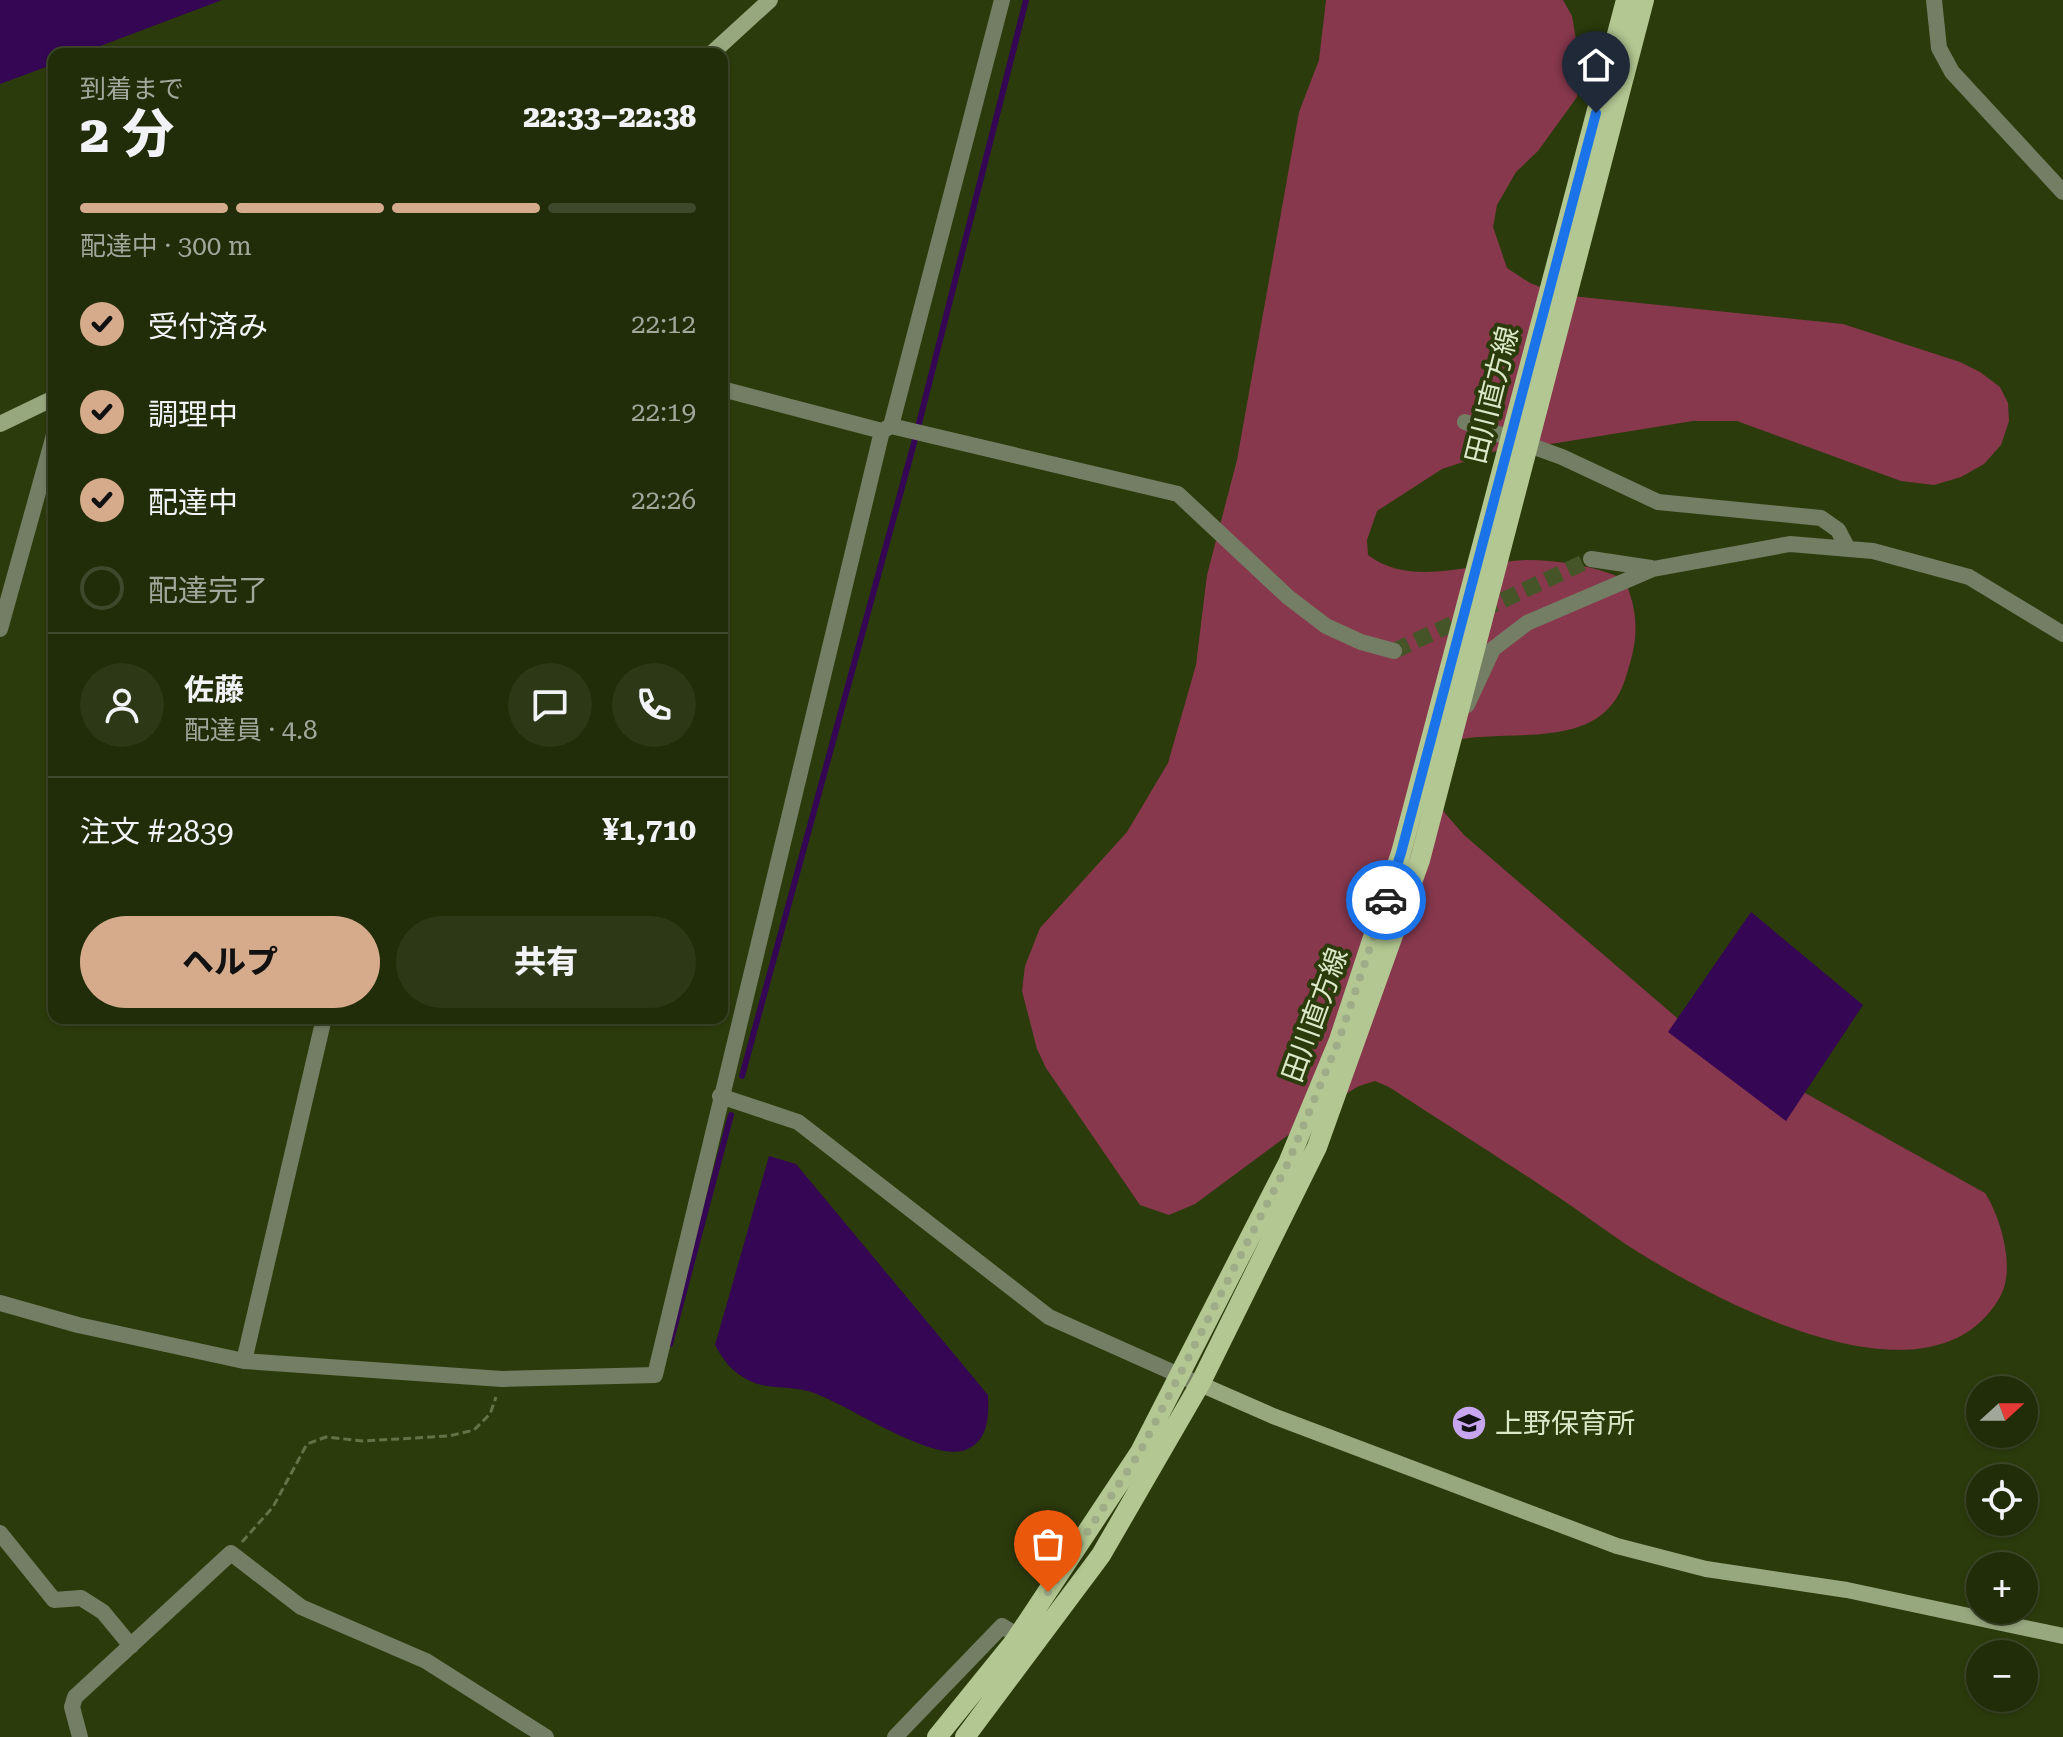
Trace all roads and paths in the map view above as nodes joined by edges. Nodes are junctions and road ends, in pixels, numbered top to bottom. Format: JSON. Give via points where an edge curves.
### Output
{"nodes":[{"id":1,"x":770,"y":0,"type":"edge"},
{"id":2,"x":1002,"y":0,"type":"edge"},
{"id":3,"x":1626,"y":0,"type":"edge"},
{"id":4,"x":1644,"y":0,"type":"edge"},
{"id":5,"x":1934,"y":0,"type":"edge"},
{"id":6,"x":718,"y":48,"type":"edge"},
{"id":7,"x":2063,"y":192,"type":"edge"},
{"id":8,"x":728,"y":390,"type":"edge"},
{"id":9,"x":48,"y":401,"type":"edge"},
{"id":10,"x":1465,"y":422,"type":"dead end"},
{"id":11,"x":0,"y":424,"type":"edge"},
{"id":12,"x":886,"y":429,"type":"junction"},
{"id":13,"x":48,"y":457,"type":"edge"},
{"id":14,"x":1848,"y":549,"type":"junction"},
{"id":15,"x":1591,"y":559,"type":"tunnel mouth"},
{"id":16,"x":1653,"y":569,"type":"junction"},
{"id":17,"x":0,"y":629,"type":"edge"},
{"id":18,"x":2063,"y":634,"type":"edge"},
{"id":19,"x":1394,"y":651,"type":"tunnel mouth"},
{"id":20,"x":1457,"y":727,"type":"junction"},
{"id":21,"x":323,"y":1024,"type":"edge"},
{"id":22,"x":720,"y":1096,"type":"junction"},
{"id":23,"x":0,"y":1303,"type":"edge"},
{"id":24,"x":244,"y":1361,"type":"junction"},
{"id":25,"x":502,"y":1379,"type":"junction"},
{"id":26,"x":1190,"y":1380,"type":"junction"},
{"id":27,"x":1147,"y":1458,"type":"junction"},
{"id":28,"x":0,"y":1533,"type":"edge"},
{"id":29,"x":231,"y":1553,"type":"junction"},
{"id":30,"x":1018,"y":1636,"type":"junction"},
{"id":31,"x":2063,"y":1636,"type":"edge"},
{"id":32,"x":131,"y":1646,"type":"junction"},
{"id":33,"x":80,"y":1737,"type":"edge"},
{"id":34,"x":546,"y":1737,"type":"edge"},
{"id":35,"x":895,"y":1737,"type":"edge"},
{"id":36,"x":937,"y":1737,"type":"edge"},
{"id":37,"x":965,"y":1737,"type":"edge"}],
"edges":[{"from":1,"to":6,"type":"street"},
{"from":2,"to":12,"type":"street"},
{"from":3,"to":26,"type":"main road","name":"田川直方線","via":[[1401,853],[1339,1040]]},
{"from":4,"to":20,"type":"main road","name":"田川直方線"},
{"from":5,"to":7,"type":"street","via":[[1939,48],[1952,72]]},
{"from":8,"to":12,"type":"street"},
{"from":9,"to":11,"type":"street"},
{"from":10,"to":14,"type":"street","via":[[1562,457],[1658,502],[1821,518],[1838,530]]},
{"from":12,"to":19,"type":"street","via":[[1178,494],[1326,626]]},
{"from":12,"to":22,"type":"street"},
{"from":13,"to":17,"type":"street"},
{"from":14,"to":16,"type":"street","via":[[1790,544]]},
{"from":14,"to":18,"type":"street","via":[[1969,577]]},
{"from":15,"to":16,"type":"street"},
{"from":16,"to":20,"type":"street","via":[[1527,623],[1493,649]]},
{"from":20,"to":26,"type":"main road","name":"田川直方線","via":[[1420,860],[1317,1147]]},
{"from":21,"to":24,"type":"street"},
{"from":22,"to":25,"type":"street","via":[[655,1375]]},
{"from":22,"to":26,"type":"street","via":[[798,1122],[1049,1317]]},
{"from":23,"to":24,"type":"street"},
{"from":24,"to":25,"type":"street"},
{"from":25,"to":29,"type":"path","via":[[490,1414],[474,1430],[363,1441],[326,1437],[307,1444],[273,1507]]},
{"from":26,"to":27,"type":"main road","name":"田川直方線"},
{"from":26,"to":31,"type":"street","via":[[1617,1546],[1706,1569],[1847,1590]]},
{"from":27,"to":30,"type":"main road","name":"田川直方線"},
{"from":27,"to":37,"type":"main road","name":"田川直方線","via":[[1101,1555]]},
{"from":28,"to":32,"type":"street","via":[[54,1600],[81,1598],[103,1612]]},
{"from":29,"to":32,"type":"street"},
{"from":29,"to":34,"type":"street","via":[[301,1607],[426,1661]]},
{"from":30,"to":35,"type":"street","via":[[1002,1626]]},
{"from":30,"to":36,"type":"main road","name":"田川直方線"},
{"from":32,"to":33,"type":"street","via":[[75,1697],[72,1707]]}]}
